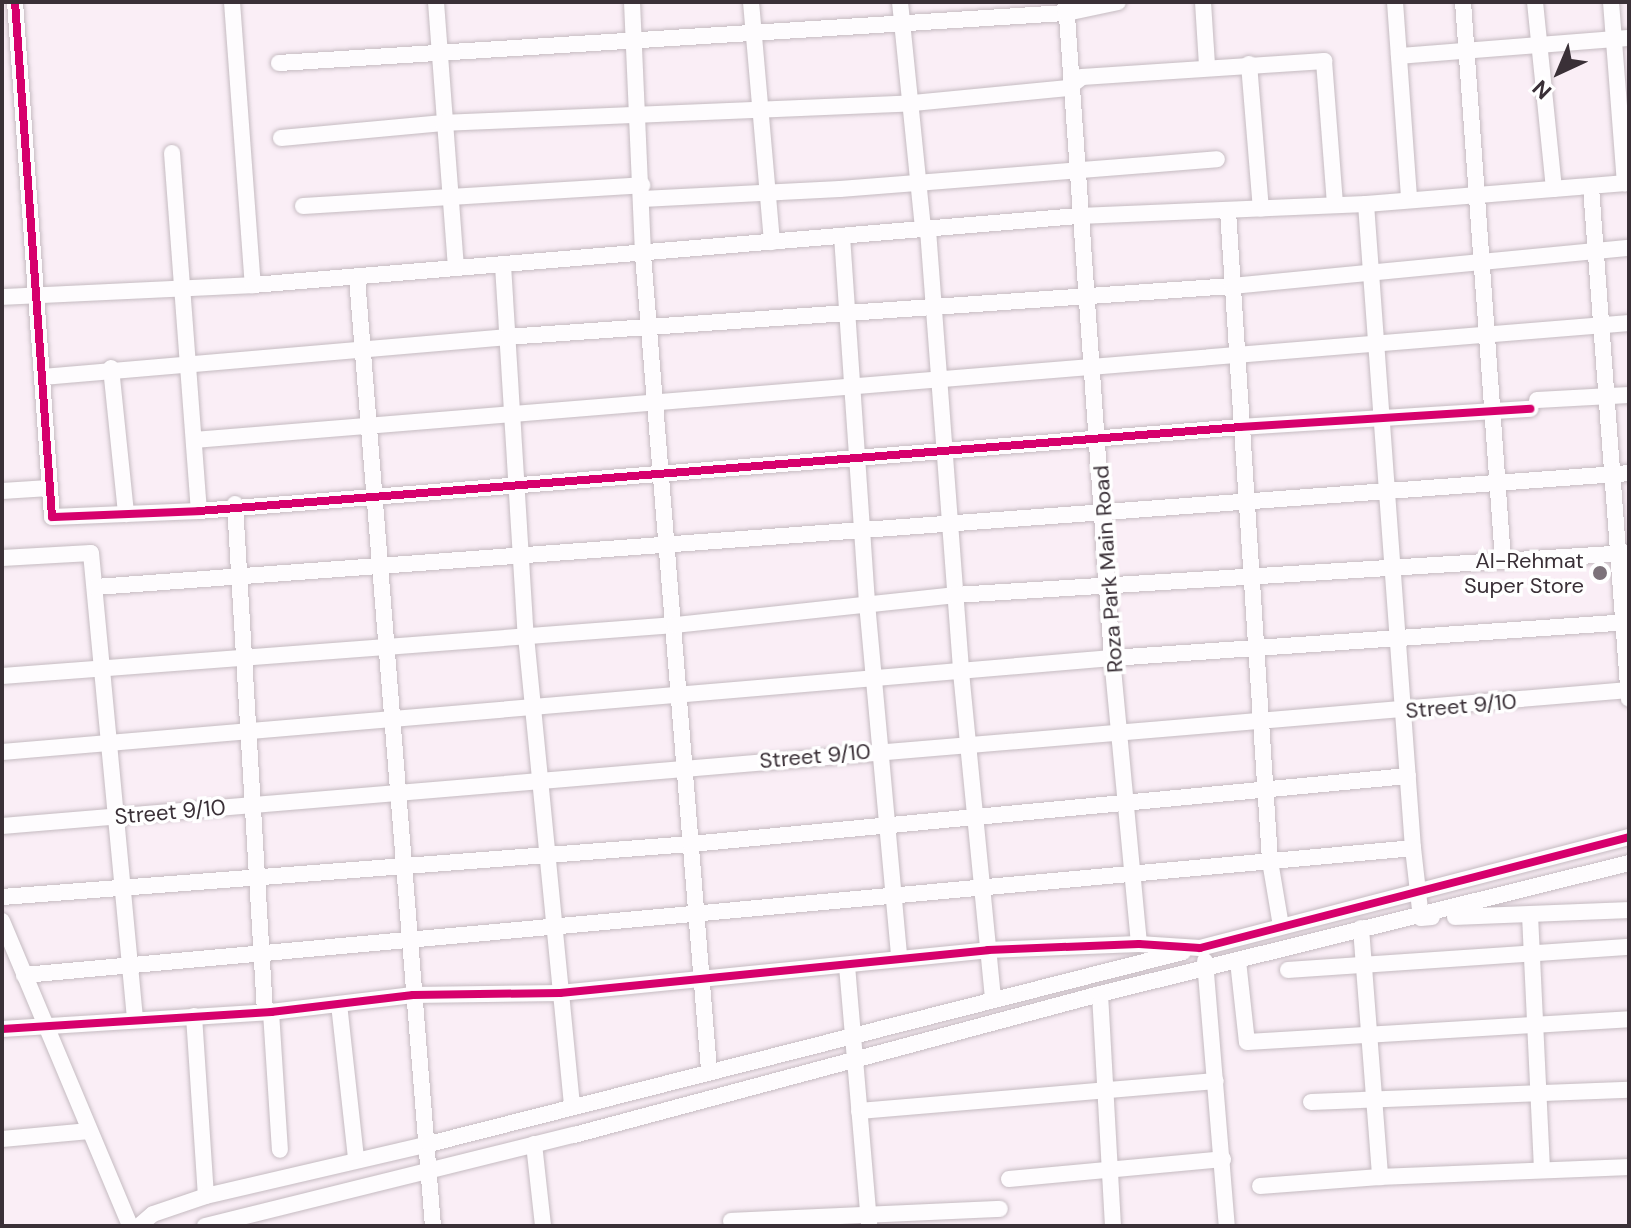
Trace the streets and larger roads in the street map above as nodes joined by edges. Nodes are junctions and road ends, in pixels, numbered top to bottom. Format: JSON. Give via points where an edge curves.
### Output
{"nodes":[{"id":1,"x":15,"y":2,"type":"edge"},
{"id":2,"x":232,"y":2,"type":"edge"},
{"id":3,"x":436,"y":2,"type":"edge"},
{"id":4,"x":632,"y":2,"type":"edge"},
{"id":5,"x":751,"y":2,"type":"edge"},
{"id":6,"x":900,"y":2,"type":"edge"},
{"id":7,"x":1118,"y":2,"type":"edge"},
{"id":8,"x":1203,"y":2,"type":"edge"},
{"id":9,"x":1395,"y":2,"type":"edge"},
{"id":10,"x":1463,"y":2,"type":"edge"},
{"id":11,"x":1535,"y":2,"type":"edge"},
{"id":12,"x":1611,"y":2,"type":"edge"},
{"id":13,"x":1066,"y":8,"type":"edge"},
{"id":14,"x":901,"y":23,"type":"junction"},
{"id":15,"x":753,"y":34,"type":"junction"},
{"id":16,"x":1622,"y":38,"type":"edge"},
{"id":17,"x":634,"y":41,"type":"junction"},
{"id":18,"x":1539,"y":46,"type":"junction"},
{"id":19,"x":438,"y":53,"type":"junction"},
{"id":20,"x":1467,"y":53,"type":"junction"},
{"id":21,"x":1399,"y":56,"type":"junction"},
{"id":22,"x":279,"y":63,"type":"dead end"},
{"id":23,"x":1249,"y":64,"type":"junction"},
{"id":24,"x":1207,"y":65,"type":"junction"},
{"id":25,"x":1068,"y":88,"type":"junction"},
{"id":26,"x":913,"y":103,"type":"junction"},
{"id":27,"x":760,"y":112,"type":"junction"},
{"id":28,"x":637,"y":115,"type":"junction"},
{"id":29,"x":443,"y":123,"type":"junction"},
{"id":30,"x":281,"y":138,"type":"dead end"},
{"id":31,"x":172,"y":153,"type":"dead end"},
{"id":32,"x":1217,"y":159,"type":"dead end"},
{"id":33,"x":1076,"y":168,"type":"junction"},
{"id":34,"x":919,"y":180,"type":"junction"},
{"id":35,"x":1627,"y":183,"type":"edge"},
{"id":36,"x":1591,"y":187,"type":"junction"},
{"id":37,"x":1554,"y":189,"type":"junction"},
{"id":38,"x":642,"y":192,"type":"junction"},
{"id":39,"x":763,"y":192,"type":"junction"},
{"id":40,"x":1476,"y":194,"type":"junction"},
{"id":41,"x":448,"y":199,"type":"junction"},
{"id":42,"x":1409,"y":199,"type":"junction"},
{"id":43,"x":1335,"y":204,"type":"junction"},
{"id":44,"x":1366,"y":204,"type":"junction"},
{"id":45,"x":303,"y":206,"type":"dead end"},
{"id":46,"x":1261,"y":209,"type":"junction"},
{"id":47,"x":1228,"y":211,"type":"junction"},
{"id":48,"x":1079,"y":216,"type":"junction"},
{"id":49,"x":926,"y":230,"type":"junction"},
{"id":50,"x":842,"y":236,"type":"junction"},
{"id":51,"x":772,"y":242,"type":"junction"},
{"id":52,"x":1629,"y":248,"type":"edge"},
{"id":53,"x":1598,"y":250,"type":"junction"},
{"id":54,"x":643,"y":255,"type":"junction"},
{"id":55,"x":1480,"y":261,"type":"junction"},
{"id":56,"x":503,"y":265,"type":"junction"},
{"id":57,"x":456,"y":267,"type":"junction"},
{"id":58,"x":1369,"y":270,"type":"junction"},
{"id":59,"x":357,"y":278,"type":"junction"},
{"id":60,"x":253,"y":285,"type":"junction"},
{"id":61,"x":1232,"y":286,"type":"junction"},
{"id":62,"x":183,"y":289,"type":"junction"},
{"id":63,"x":37,"y":293,"type":"junction"},
{"id":64,"x":2,"y":297,"type":"edge"},
{"id":65,"x":1088,"y":297,"type":"junction"},
{"id":66,"x":934,"y":309,"type":"junction"},
{"id":67,"x":848,"y":314,"type":"junction"},
{"id":68,"x":1629,"y":323,"type":"edge"},
{"id":69,"x":1603,"y":324,"type":"junction"},
{"id":70,"x":650,"y":327,"type":"junction"},
{"id":71,"x":1485,"y":333,"type":"junction"},
{"id":72,"x":506,"y":337,"type":"junction"},
{"id":73,"x":1376,"y":343,"type":"junction"},
{"id":74,"x":363,"y":348,"type":"junction"},
{"id":75,"x":1239,"y":358,"type":"junction"},
{"id":76,"x":184,"y":362,"type":"junction"},
{"id":77,"x":111,"y":368,"type":"junction"},
{"id":78,"x":1094,"y":370,"type":"junction"},
{"id":79,"x":42,"y":377,"type":"junction"},
{"id":80,"x":941,"y":383,"type":"junction"},
{"id":81,"x":852,"y":389,"type":"junction"},
{"id":82,"x":1607,"y":395,"type":"junction"},
{"id":83,"x":1629,"y":395,"type":"edge"},
{"id":84,"x":659,"y":404,"type":"junction"},
{"id":85,"x":1490,"y":412,"type":"junction"},
{"id":86,"x":511,"y":415,"type":"junction"},
{"id":87,"x":1383,"y":420,"type":"junction"},
{"id":88,"x":370,"y":426,"type":"junction"},
{"id":89,"x":1240,"y":427,"type":"junction"},
{"id":90,"x":194,"y":440,"type":"junction"},
{"id":91,"x":1099,"y":441,"type":"junction"},
{"id":92,"x":946,"y":454,"type":"junction"},
{"id":93,"x":858,"y":458,"type":"junction"},
{"id":94,"x":664,"y":473,"type":"junction"},
{"id":95,"x":1621,"y":474,"type":"edge"},
{"id":96,"x":515,"y":483,"type":"junction"},
{"id":97,"x":1496,"y":483,"type":"junction"},
{"id":98,"x":49,"y":488,"type":"junction"},
{"id":99,"x":2,"y":491,"type":"edge"},
{"id":100,"x":1388,"y":492,"type":"junction"},
{"id":101,"x":376,"y":494,"type":"junction"},
{"id":102,"x":1245,"y":502,"type":"junction"},
{"id":103,"x":235,"y":504,"type":"junction"},
{"id":104,"x":199,"y":511,"type":"junction"},
{"id":105,"x":1105,"y":513,"type":"junction"},
{"id":106,"x":126,"y":514,"type":"junction"},
{"id":107,"x":951,"y":525,"type":"junction"},
{"id":108,"x":865,"y":530,"type":"junction"},
{"id":109,"x":669,"y":545,"type":"junction"},
{"id":110,"x":1624,"y":554,"type":"edge"},
{"id":111,"x":520,"y":556,"type":"junction"},
{"id":112,"x":2,"y":558,"type":"edge"},
{"id":113,"x":1503,"y":560,"type":"junction"},
{"id":114,"x":382,"y":566,"type":"junction"},
{"id":115,"x":1392,"y":566,"type":"junction"},
{"id":116,"x":1249,"y":573,"type":"junction"},
{"id":117,"x":240,"y":576,"type":"junction"},
{"id":118,"x":1107,"y":583,"type":"junction"},
{"id":119,"x":96,"y":587,"type":"junction"},
{"id":120,"x":955,"y":595,"type":"junction"},
{"id":121,"x":867,"y":603,"type":"junction"},
{"id":122,"x":1626,"y":622,"type":"edge"},
{"id":123,"x":675,"y":625,"type":"junction"},
{"id":124,"x":526,"y":636,"type":"junction"},
{"id":125,"x":1398,"y":637,"type":"junction"},
{"id":126,"x":388,"y":646,"type":"junction"},
{"id":127,"x":1257,"y":648,"type":"junction"},
{"id":128,"x":244,"y":657,"type":"junction"},
{"id":129,"x":1112,"y":658,"type":"junction"},
{"id":130,"x":105,"y":667,"type":"junction"},
{"id":131,"x":961,"y":672,"type":"junction"},
{"id":132,"x":2,"y":676,"type":"edge"},
{"id":133,"x":876,"y":679,"type":"junction"},
{"id":134,"x":1629,"y":690,"type":"edge"},
{"id":135,"x":680,"y":695,"type":"junction"},
{"id":136,"x":1629,"y":699,"type":"edge"},
{"id":137,"x":533,"y":709,"type":"junction"},
{"id":138,"x":1402,"y":712,"type":"junction"},
{"id":139,"x":1261,"y":717,"type":"junction"},
{"id":140,"x":394,"y":718,"type":"junction"},
{"id":141,"x":248,"y":730,"type":"junction"},
{"id":142,"x":1121,"y":730,"type":"junction"},
{"id":143,"x":968,"y":743,"type":"junction"},
{"id":144,"x":108,"y":744,"type":"junction"},
{"id":145,"x":883,"y":750,"type":"junction"},
{"id":146,"x":2,"y":752,"type":"edge"},
{"id":147,"x":685,"y":767,"type":"junction"},
{"id":148,"x":1408,"y":776,"type":"junction"},
{"id":149,"x":541,"y":781,"type":"junction"},
{"id":150,"x":1266,"y":789,"type":"junction"},
{"id":151,"x":400,"y":792,"type":"junction"},
{"id":152,"x":1127,"y":803,"type":"junction"},
{"id":153,"x":253,"y":804,"type":"junction"},
{"id":154,"x":117,"y":816,"type":"junction"},
{"id":155,"x":975,"y":817,"type":"junction"},
{"id":156,"x":889,"y":825,"type":"junction"},
{"id":157,"x":2,"y":826,"type":"edge"},
{"id":158,"x":1629,"y":837,"type":"edge"},
{"id":159,"x":691,"y":844,"type":"junction"},
{"id":160,"x":1413,"y":848,"type":"junction"},
{"id":161,"x":546,"y":856,"type":"junction"},
{"id":162,"x":1270,"y":861,"type":"junction"},
{"id":163,"x":1629,"y":863,"type":"edge"},
{"id":164,"x":407,"y":866,"type":"junction"},
{"id":165,"x":1132,"y":874,"type":"junction"},
{"id":166,"x":257,"y":878,"type":"junction"},
{"id":167,"x":982,"y":887,"type":"junction"},
{"id":168,"x":124,"y":888,"type":"junction"},
{"id":169,"x":1418,"y":891,"type":"junction"},
{"id":170,"x":895,"y":895,"type":"junction"},
{"id":171,"x":2,"y":897,"type":"edge"},
{"id":172,"x":1629,"y":910,"type":"edge"},
{"id":173,"x":697,"y":913,"type":"junction"},
{"id":174,"x":1530,"y":915,"type":"junction"},
{"id":175,"x":1421,"y":918,"type":"junction"},
{"id":176,"x":2,"y":921,"type":"edge"},
{"id":177,"x":1281,"y":926,"type":"junction"},
{"id":178,"x":553,"y":927,"type":"junction"},
{"id":179,"x":1361,"y":928,"type":"junction"},
{"id":180,"x":413,"y":940,"type":"junction"},
{"id":181,"x":1139,"y":944,"type":"junction"},
{"id":182,"x":1629,"y":947,"type":"edge"},
{"id":183,"x":1200,"y":948,"type":"junction"},
{"id":184,"x":988,"y":950,"type":"junction"},
{"id":185,"x":261,"y":954,"type":"junction"},
{"id":186,"x":1532,"y":954,"type":"junction"},
{"id":187,"x":899,"y":958,"type":"junction"},
{"id":188,"x":1238,"y":961,"type":"junction"},
{"id":189,"x":1361,"y":965,"type":"junction"},
{"id":190,"x":130,"y":966,"type":"junction"},
{"id":191,"x":847,"y":966,"type":"junction"},
{"id":192,"x":1208,"y":969,"type":"junction"},
{"id":193,"x":1288,"y":970,"type":"dead end"},
{"id":194,"x":24,"y":975,"type":"junction"},
{"id":195,"x":703,"y":977,"type":"junction"},
{"id":196,"x":560,"y":993,"type":"junction"},
{"id":197,"x":1100,"y":994,"type":"junction"},
{"id":198,"x":413,"y":995,"type":"junction"},
{"id":199,"x":993,"y":997,"type":"junction"},
{"id":200,"x":339,"y":1004,"type":"junction"},
{"id":201,"x":268,"y":1012,"type":"junction"},
{"id":202,"x":194,"y":1016,"type":"junction"},
{"id":203,"x":1629,"y":1019,"type":"edge"},
{"id":204,"x":135,"y":1020,"type":"junction"},
{"id":205,"x":45,"y":1025,"type":"junction"},
{"id":206,"x":1535,"y":1025,"type":"junction"},
{"id":207,"x":2,"y":1029,"type":"edge"},
{"id":208,"x":1366,"y":1033,"type":"junction"},
{"id":209,"x":852,"y":1034,"type":"junction"},
{"id":210,"x":855,"y":1062,"type":"junction"},
{"id":211,"x":709,"y":1070,"type":"junction"},
{"id":212,"x":1216,"y":1081,"type":"junction"},
{"id":213,"x":1629,"y":1090,"type":"edge"},
{"id":214,"x":1105,"y":1091,"type":"junction"},
{"id":215,"x":1539,"y":1094,"type":"junction"},
{"id":216,"x":1374,"y":1100,"type":"junction"},
{"id":217,"x":1311,"y":1102,"type":"dead end"},
{"id":218,"x":572,"y":1107,"type":"junction"},
{"id":219,"x":859,"y":1111,"type":"junction"},
{"id":220,"x":90,"y":1131,"type":"junction"},
{"id":221,"x":2,"y":1139,"type":"edge"},
{"id":222,"x":429,"y":1144,"type":"junction"},
{"id":223,"x":534,"y":1144,"type":"junction"},
{"id":224,"x":280,"y":1150,"type":"dead end"},
{"id":225,"x":356,"y":1159,"type":"junction"},
{"id":226,"x":1223,"y":1159,"type":"junction"},
{"id":227,"x":1629,"y":1167,"type":"edge"},
{"id":228,"x":429,"y":1169,"type":"junction"},
{"id":229,"x":1542,"y":1169,"type":"junction"},
{"id":230,"x":1110,"y":1172,"type":"junction"},
{"id":231,"x":1380,"y":1177,"type":"junction"},
{"id":232,"x":1009,"y":1179,"type":"dead end"},
{"id":233,"x":1260,"y":1186,"type":"dead end"},
{"id":234,"x":206,"y":1196,"type":"junction"},
{"id":235,"x":1000,"y":1209,"type":"dead end"},
{"id":236,"x":731,"y":1221,"type":"dead end"},
{"id":237,"x":869,"y":1221,"type":"edge"},
{"id":238,"x":130,"y":1226,"type":"edge"},
{"id":239,"x":139,"y":1226,"type":"edge"},
{"id":240,"x":205,"y":1226,"type":"edge"},
{"id":241,"x":433,"y":1226,"type":"edge"},
{"id":242,"x":543,"y":1226,"type":"edge"},
{"id":243,"x":1113,"y":1226,"type":"edge"},
{"id":244,"x":1227,"y":1226,"type":"edge"}],
"edges":[{"from":1,"to":63,"type":"street"},
{"from":2,"to":60,"type":"street"},
{"from":3,"to":19,"type":"street"},
{"from":4,"to":17,"type":"street"},
{"from":5,"to":15,"type":"street"},
{"from":6,"to":14,"type":"street"},
{"from":7,"to":13,"type":"street"},
{"from":8,"to":24,"type":"street"},
{"from":9,"to":21,"type":"street"},
{"from":10,"to":20,"type":"street"},
{"from":11,"to":18,"type":"street"},
{"from":12,"to":16,"type":"street"},
{"from":13,"to":14,"type":"street"},
{"from":13,"to":25,"type":"street","name":"Roza Park Main Road"},
{"from":14,"to":15,"type":"street"},
{"from":14,"to":26,"type":"street"},
{"from":15,"to":17,"type":"street"},
{"from":15,"to":27,"type":"street"},
{"from":16,"to":18,"type":"street"},
{"from":16,"to":35,"type":"street"},
{"from":17,"to":19,"type":"street"},
{"from":17,"to":28,"type":"street"},
{"from":18,"to":20,"type":"street"},
{"from":18,"to":37,"type":"street"},
{"from":19,"to":22,"type":"street"},
{"from":19,"to":29,"type":"street"},
{"from":20,"to":21,"type":"street"},
{"from":20,"to":40,"type":"street"},
{"from":21,"to":42,"type":"street"},
{"from":23,"to":24,"type":"street"},
{"from":23,"to":43,"type":"street","via":[[1324,61]]},
{"from":23,"to":46,"type":"street"},
{"from":24,"to":25,"type":"street","via":[[1082,77]]},
{"from":25,"to":26,"type":"street"},
{"from":25,"to":33,"type":"street","name":"Roza Park Main Road"},
{"from":26,"to":27,"type":"street"},
{"from":26,"to":34,"type":"street"},
{"from":27,"to":28,"type":"street"},
{"from":27,"to":39,"type":"street"},
{"from":28,"to":29,"type":"street"},
{"from":28,"to":38,"type":"street"},
{"from":29,"to":30,"type":"street"},
{"from":29,"to":41,"type":"street"},
{"from":31,"to":62,"type":"street"},
{"from":32,"to":33,"type":"street"},
{"from":33,"to":34,"type":"street"},
{"from":33,"to":48,"type":"street","name":"Roza Park Main Road"},
{"from":34,"to":39,"type":"street"},
{"from":34,"to":49,"type":"street"},
{"from":35,"to":36,"type":"street"},
{"from":36,"to":37,"type":"street"},
{"from":36,"to":53,"type":"street"},
{"from":37,"to":40,"type":"street"},
{"from":38,"to":39,"type":"street"},
{"from":38,"to":41,"type":"street"},
{"from":38,"to":54,"type":"street"},
{"from":39,"to":51,"type":"street"},
{"from":40,"to":42,"type":"street"},
{"from":40,"to":55,"type":"street"},
{"from":41,"to":45,"type":"street"},
{"from":41,"to":57,"type":"street"},
{"from":42,"to":44,"type":"street"},
{"from":43,"to":44,"type":"street"},
{"from":43,"to":46,"type":"street"},
{"from":44,"to":58,"type":"street"},
{"from":46,"to":47,"type":"street"},
{"from":47,"to":48,"type":"street"},
{"from":47,"to":61,"type":"street"},
{"from":48,"to":49,"type":"street"},
{"from":48,"to":65,"type":"street","name":"Roza Park Main Road"},
{"from":49,"to":50,"type":"street"},
{"from":49,"to":66,"type":"street"},
{"from":50,"to":51,"type":"street"},
{"from":50,"to":67,"type":"street"},
{"from":51,"to":54,"type":"street"},
{"from":52,"to":53,"type":"street"},
{"from":53,"to":55,"type":"street"},
{"from":53,"to":69,"type":"street"},
{"from":54,"to":56,"type":"street"},
{"from":54,"to":70,"type":"street"},
{"from":55,"to":58,"type":"street"},
{"from":55,"to":71,"type":"street"},
{"from":56,"to":57,"type":"street"},
{"from":56,"to":72,"type":"street"},
{"from":57,"to":59,"type":"street"},
{"from":58,"to":61,"type":"street"},
{"from":58,"to":73,"type":"street"},
{"from":59,"to":60,"type":"street"},
{"from":59,"to":74,"type":"street"},
{"from":60,"to":62,"type":"street"},
{"from":61,"to":65,"type":"street"},
{"from":61,"to":75,"type":"street"},
{"from":62,"to":63,"type":"street"},
{"from":62,"to":76,"type":"street"},
{"from":63,"to":64,"type":"street"},
{"from":63,"to":79,"type":"street"},
{"from":65,"to":66,"type":"street"},
{"from":65,"to":78,"type":"street","name":"Roza Park Main Road"},
{"from":66,"to":67,"type":"street"},
{"from":66,"to":80,"type":"street"},
{"from":67,"to":70,"type":"street"},
{"from":67,"to":81,"type":"street"},
{"from":68,"to":69,"type":"street"},
{"from":69,"to":71,"type":"street"},
{"from":69,"to":82,"type":"street"},
{"from":70,"to":72,"type":"street"},
{"from":70,"to":84,"type":"street"},
{"from":71,"to":73,"type":"street"},
{"from":71,"to":85,"type":"street"},
{"from":72,"to":74,"type":"street"},
{"from":72,"to":86,"type":"street"},
{"from":73,"to":75,"type":"street"},
{"from":73,"to":87,"type":"street"},
{"from":74,"to":76,"type":"street"},
{"from":74,"to":88,"type":"street"},
{"from":75,"to":78,"type":"street"},
{"from":75,"to":89,"type":"street"},
{"from":76,"to":77,"type":"street"},
{"from":76,"to":90,"type":"street"},
{"from":77,"to":79,"type":"street"},
{"from":77,"to":106,"type":"street"},
{"from":78,"to":80,"type":"street"},
{"from":78,"to":91,"type":"street","name":"Roza Park Main Road"},
{"from":79,"to":98,"type":"street"},
{"from":80,"to":81,"type":"street"},
{"from":80,"to":92,"type":"street"},
{"from":81,"to":84,"type":"street"},
{"from":81,"to":93,"type":"street"},
{"from":82,"to":83,"type":"street"},
{"from":82,"to":85,"type":"street"},
{"from":82,"to":95,"type":"street"},
{"from":84,"to":86,"type":"street"},
{"from":84,"to":94,"type":"street"},
{"from":85,"to":87,"type":"street"},
{"from":85,"to":97,"type":"street"},
{"from":86,"to":88,"type":"street"},
{"from":86,"to":96,"type":"street"},
{"from":87,"to":89,"type":"street"},
{"from":87,"to":100,"type":"street"},
{"from":88,"to":90,"type":"street"},
{"from":88,"to":101,"type":"street"},
{"from":89,"to":91,"type":"street"},
{"from":89,"to":102,"type":"street"},
{"from":90,"to":104,"type":"street"},
{"from":91,"to":92,"type":"street"},
{"from":91,"to":105,"type":"street","name":"Roza Park Main Road"},
{"from":92,"to":93,"type":"street"},
{"from":92,"to":107,"type":"street"},
{"from":93,"to":94,"type":"street"},
{"from":93,"to":108,"type":"street"},
{"from":94,"to":96,"type":"street"},
{"from":94,"to":109,"type":"street"},
{"from":95,"to":97,"type":"street"},
{"from":95,"to":110,"type":"street"},
{"from":96,"to":101,"type":"street"},
{"from":96,"to":111,"type":"street"},
{"from":97,"to":100,"type":"street"},
{"from":97,"to":113,"type":"street"},
{"from":98,"to":99,"type":"street"},
{"from":98,"to":106,"type":"street","via":[[52,517]]},
{"from":100,"to":102,"type":"street"},
{"from":100,"to":115,"type":"street"},
{"from":101,"to":103,"type":"street"},
{"from":101,"to":114,"type":"street"},
{"from":102,"to":105,"type":"street"},
{"from":102,"to":116,"type":"street"},
{"from":103,"to":104,"type":"street"},
{"from":103,"to":117,"type":"street"},
{"from":104,"to":106,"type":"street"},
{"from":105,"to":107,"type":"street"},
{"from":105,"to":118,"type":"street","name":"Roza Park Main Road"},
{"from":107,"to":108,"type":"street"},
{"from":107,"to":120,"type":"street"},
{"from":108,"to":109,"type":"street"},
{"from":108,"to":121,"type":"street"},
{"from":109,"to":111,"type":"street"},
{"from":109,"to":123,"type":"street"},
{"from":110,"to":113,"type":"street"},
{"from":110,"to":122,"type":"street"},
{"from":111,"to":114,"type":"street"},
{"from":111,"to":124,"type":"street"},
{"from":112,"to":119,"type":"street","via":[[91,553]]},
{"from":113,"to":115,"type":"street"},
{"from":114,"to":117,"type":"street"},
{"from":114,"to":126,"type":"street"},
{"from":115,"to":116,"type":"street"},
{"from":115,"to":125,"type":"street"},
{"from":116,"to":118,"type":"street"},
{"from":116,"to":127,"type":"street"},
{"from":117,"to":119,"type":"street"},
{"from":117,"to":128,"type":"street"},
{"from":118,"to":120,"type":"street"},
{"from":118,"to":129,"type":"street","name":"Roza Park Main Road"},
{"from":119,"to":130,"type":"street"},
{"from":120,"to":121,"type":"street"},
{"from":120,"to":131,"type":"street"},
{"from":121,"to":123,"type":"street"},
{"from":121,"to":133,"type":"street"},
{"from":122,"to":125,"type":"street"},
{"from":122,"to":134,"type":"street"},
{"from":123,"to":124,"type":"street"},
{"from":123,"to":135,"type":"street"},
{"from":124,"to":126,"type":"street"},
{"from":124,"to":137,"type":"street"},
{"from":125,"to":127,"type":"street"},
{"from":125,"to":138,"type":"street"},
{"from":126,"to":128,"type":"street"},
{"from":126,"to":140,"type":"street"},
{"from":127,"to":129,"type":"street"},
{"from":127,"to":139,"type":"street"},
{"from":128,"to":130,"type":"street"},
{"from":128,"to":141,"type":"street"},
{"from":129,"to":131,"type":"street"},
{"from":129,"to":142,"type":"street","name":"Roza Park Main Road"},
{"from":130,"to":132,"type":"street"},
{"from":130,"to":144,"type":"street"},
{"from":131,"to":133,"type":"street"},
{"from":131,"to":143,"type":"street"},
{"from":133,"to":135,"type":"street"},
{"from":133,"to":145,"type":"street"},
{"from":134,"to":136,"type":"street"},
{"from":134,"to":138,"type":"street","name":"Street 9/10"},
{"from":135,"to":137,"type":"street"},
{"from":135,"to":147,"type":"street"},
{"from":137,"to":140,"type":"street"},
{"from":137,"to":149,"type":"street"},
{"from":138,"to":139,"type":"street","name":"Street 9/10"},
{"from":138,"to":148,"type":"street"},
{"from":139,"to":142,"type":"street","name":"Street 9/10"},
{"from":139,"to":150,"type":"street"},
{"from":140,"to":141,"type":"street"},
{"from":140,"to":151,"type":"street"},
{"from":141,"to":144,"type":"street"},
{"from":141,"to":153,"type":"street"},
{"from":142,"to":143,"type":"street","name":"Street 9/10"},
{"from":142,"to":152,"type":"street","name":"Roza Park Main Road"},
{"from":143,"to":145,"type":"street","name":"Street 9/10"},
{"from":143,"to":155,"type":"street"},
{"from":144,"to":146,"type":"street"},
{"from":144,"to":154,"type":"street"},
{"from":145,"to":147,"type":"street","name":"Street 9/10"},
{"from":145,"to":156,"type":"street"},
{"from":147,"to":149,"type":"street","name":"Street 9/10"},
{"from":147,"to":159,"type":"street"},
{"from":148,"to":150,"type":"street"},
{"from":148,"to":160,"type":"street"},
{"from":149,"to":151,"type":"street","name":"Street 9/10"},
{"from":149,"to":161,"type":"street"},
{"from":150,"to":152,"type":"street"},
{"from":150,"to":162,"type":"street"},
{"from":151,"to":153,"type":"street","name":"Street 9/10"},
{"from":151,"to":164,"type":"street"},
{"from":152,"to":155,"type":"street"},
{"from":152,"to":165,"type":"street","name":"Roza Park Main Road"},
{"from":153,"to":154,"type":"street","name":"Street 9/10"},
{"from":153,"to":166,"type":"street"},
{"from":154,"to":157,"type":"street","name":"Street 9/10"},
{"from":154,"to":168,"type":"street"},
{"from":155,"to":156,"type":"street"},
{"from":155,"to":167,"type":"street"},
{"from":156,"to":159,"type":"street"},
{"from":156,"to":170,"type":"street"},
{"from":158,"to":169,"type":"street"},
{"from":159,"to":161,"type":"street"},
{"from":159,"to":173,"type":"street"},
{"from":160,"to":162,"type":"street"},
{"from":160,"to":169,"type":"street"},
{"from":161,"to":164,"type":"street"},
{"from":161,"to":178,"type":"street"},
{"from":162,"to":165,"type":"street"},
{"from":162,"to":177,"type":"street"},
{"from":163,"to":175,"type":"street"},
{"from":164,"to":166,"type":"street"},
{"from":164,"to":180,"type":"street"},
{"from":165,"to":167,"type":"street"},
{"from":165,"to":181,"type":"street","name":"Roza Park Main Road"},
{"from":166,"to":168,"type":"street"},
{"from":166,"to":185,"type":"street"},
{"from":167,"to":170,"type":"street"},
{"from":167,"to":184,"type":"street"},
{"from":168,"to":171,"type":"street"},
{"from":168,"to":190,"type":"street"},
{"from":169,"to":175,"type":"street"},
{"from":169,"to":177,"type":"street"},
{"from":170,"to":173,"type":"street"},
{"from":170,"to":187,"type":"street"},
{"from":172,"to":174,"type":"street"},
{"from":173,"to":178,"type":"street"},
{"from":173,"to":195,"type":"street"},
{"from":174,"to":175,"type":"street"},
{"from":174,"to":186,"type":"street"},
{"from":175,"to":179,"type":"street"},
{"from":176,"to":194,"type":"street"},
{"from":177,"to":183,"type":"street"},
{"from":178,"to":180,"type":"street"},
{"from":178,"to":196,"type":"street"},
{"from":179,"to":188,"type":"street"},
{"from":179,"to":189,"type":"street"},
{"from":180,"to":185,"type":"street"},
{"from":180,"to":198,"type":"street"},
{"from":181,"to":183,"type":"street"},
{"from":181,"to":184,"type":"street"},
{"from":182,"to":186,"type":"street"},
{"from":183,"to":192,"type":"street"},
{"from":183,"to":199,"type":"street"},
{"from":184,"to":187,"type":"street"},
{"from":184,"to":199,"type":"street"},
{"from":185,"to":190,"type":"street"},
{"from":185,"to":201,"type":"street"},
{"from":186,"to":189,"type":"street"},
{"from":186,"to":206,"type":"street"},
{"from":187,"to":191,"type":"street"},
{"from":188,"to":192,"type":"street"},
{"from":188,"to":208,"type":"street","via":[[1247,1042]]},
{"from":189,"to":193,"type":"street"},
{"from":189,"to":208,"type":"street"},
{"from":190,"to":194,"type":"street"},
{"from":190,"to":204,"type":"street"},
{"from":191,"to":195,"type":"street"},
{"from":191,"to":209,"type":"street"},
{"from":192,"to":197,"type":"street"},
{"from":192,"to":212,"type":"street"},
{"from":194,"to":205,"type":"street"},
{"from":195,"to":196,"type":"street"},
{"from":195,"to":211,"type":"street"},
{"from":196,"to":198,"type":"street"},
{"from":196,"to":218,"type":"street"},
{"from":197,"to":210,"type":"street"},
{"from":197,"to":214,"type":"street"},
{"from":198,"to":200,"type":"street"},
{"from":198,"to":222,"type":"street"},
{"from":199,"to":209,"type":"street"},
{"from":200,"to":201,"type":"street"},
{"from":200,"to":225,"type":"street"},
{"from":201,"to":202,"type":"street"},
{"from":201,"to":224,"type":"street"},
{"from":202,"to":204,"type":"street"},
{"from":202,"to":234,"type":"street"},
{"from":203,"to":206,"type":"street"},
{"from":204,"to":205,"type":"street"},
{"from":205,"to":207,"type":"street"},
{"from":205,"to":220,"type":"street"},
{"from":206,"to":208,"type":"street"},
{"from":206,"to":215,"type":"street"},
{"from":208,"to":216,"type":"street"},
{"from":209,"to":210,"type":"street"},
{"from":209,"to":211,"type":"street"},
{"from":210,"to":219,"type":"street"},
{"from":210,"to":223,"type":"street"},
{"from":211,"to":218,"type":"street"},
{"from":212,"to":214,"type":"street"},
{"from":212,"to":226,"type":"street"},
{"from":213,"to":215,"type":"street"},
{"from":214,"to":219,"type":"street"},
{"from":214,"to":230,"type":"street"},
{"from":215,"to":216,"type":"street"},
{"from":215,"to":229,"type":"street"},
{"from":216,"to":217,"type":"street"},
{"from":216,"to":231,"type":"street"},
{"from":218,"to":222,"type":"street"},
{"from":219,"to":237,"type":"street"},
{"from":220,"to":221,"type":"street"},
{"from":220,"to":238,"type":"street"},
{"from":222,"to":225,"type":"street"},
{"from":222,"to":228,"type":"street"},
{"from":223,"to":228,"type":"street"},
{"from":223,"to":242,"type":"street"},
{"from":225,"to":234,"type":"street"},
{"from":226,"to":230,"type":"street"},
{"from":226,"to":244,"type":"street"},
{"from":227,"to":229,"type":"street"},
{"from":228,"to":240,"type":"street"},
{"from":228,"to":241,"type":"street"},
{"from":229,"to":231,"type":"street"},
{"from":230,"to":232,"type":"street"},
{"from":230,"to":243,"type":"street"},
{"from":231,"to":233,"type":"street"},
{"from":234,"to":239,"type":"street","via":[[153,1214]]},
{"from":235,"to":237,"type":"street"},
{"from":236,"to":237,"type":"street"}]}
